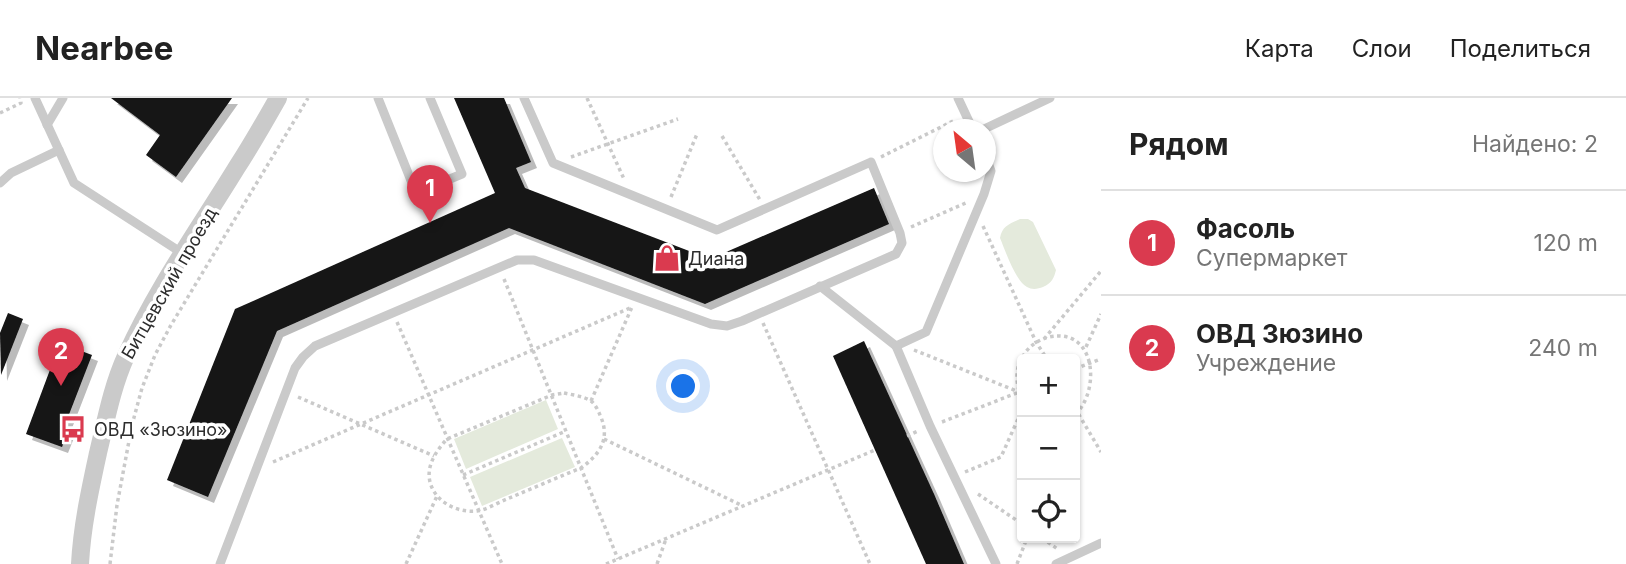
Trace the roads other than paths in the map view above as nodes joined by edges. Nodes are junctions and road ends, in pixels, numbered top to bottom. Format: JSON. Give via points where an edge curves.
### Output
{"nodes":[{"id":1,"x":34,"y":98,"type":"edge"},
{"id":2,"x":63,"y":98,"type":"edge"},
{"id":3,"x":278,"y":98,"type":"edge"},
{"id":4,"x":378,"y":98,"type":"edge"},
{"id":5,"x":430,"y":98,"type":"edge"},
{"id":6,"x":524,"y":98,"type":"edge"},
{"id":7,"x":958,"y":98,"type":"edge"},
{"id":8,"x":1050,"y":98,"type":"edge"},
{"id":9,"x":968,"y":119,"type":"edge"},
{"id":10,"x":996,"y":123,"type":"edge"},
{"id":11,"x":47,"y":125,"type":"junction"},
{"id":12,"x":59,"y":150,"type":"junction"},
{"id":13,"x":988,"y":182,"type":"edge"},
{"id":14,"x":0,"y":183,"type":"edge"},
{"id":15,"x":182,"y":253,"type":"junction"},
{"id":16,"x":821,"y":286,"type":"junction"},
{"id":17,"x":898,"y":345,"type":"junction"},
{"id":18,"x":1101,"y":543,"type":"edge"},
{"id":19,"x":80,"y":564,"type":"edge"},
{"id":20,"x":220,"y":564,"type":"edge"},
{"id":21,"x":996,"y":564,"type":"edge"},
{"id":22,"x":1056,"y":564,"type":"edge"}],
"edges":[{"from":1,"to":11,"type":"lane"},
{"from":2,"to":11,"type":"lane"},
{"from":3,"to":15,"type":"street","name":"Битцевский проезд"},
{"from":4,"to":5,"type":"lane","via":[[416,193],[462,174]]},
{"from":6,"to":16,"type":"lane","via":[[552,163],[717,230],[871,162],[902,243],[896,254]]},
{"from":7,"to":9,"type":"lane"},
{"from":8,"to":10,"type":"lane"},
{"from":11,"to":12,"type":"lane"},
{"from":12,"to":14,"type":"lane"},
{"from":12,"to":15,"type":"lane","via":[[74,183]]},
{"from":13,"to":17,"type":"lane","via":[[926,332]]},
{"from":15,"to":19,"type":"street","name":"Битцевский проезд","via":[[115,383],[83,525]]},
{"from":16,"to":17,"type":"lane"},
{"from":16,"to":20,"type":"lane","via":[[727,326],[534,260],[517,260],[314,346],[295,368]]},
{"from":17,"to":21,"type":"lane","via":[[930,426]]},
{"from":18,"to":22,"type":"lane"}]}
